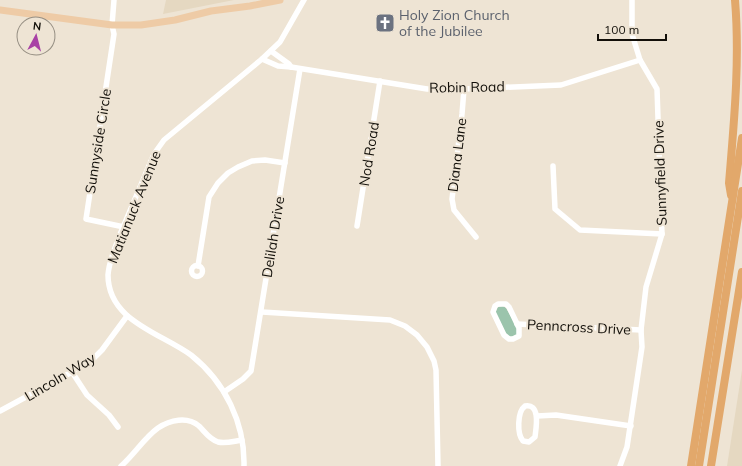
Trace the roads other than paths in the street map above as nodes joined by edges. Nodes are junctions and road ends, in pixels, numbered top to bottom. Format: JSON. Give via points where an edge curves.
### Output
{"nodes":[{"id":1,"x":114,"y":0,"type":"edge"},
{"id":2,"x":280,"y":0,"type":"edge"},
{"id":3,"x":304,"y":0,"type":"edge"},
{"id":4,"x":632,"y":0,"type":"edge"},
{"id":5,"x":735,"y":0,"type":"edge"},
{"id":6,"x":0,"y":10,"type":"edge"},
{"id":7,"x":112,"y":25,"type":"junction"},
{"id":8,"x":271,"y":51,"type":"junction"},
{"id":9,"x":262,"y":59,"type":"junction"},
{"id":10,"x":640,"y":60,"type":"junction"},
{"id":11,"x":291,"y":67,"type":"junction"},
{"id":12,"x":300,"y":69,"type":"junction"},
{"id":13,"x":380,"y":81,"type":"junction"},
{"id":14,"x":464,"y":88,"type":"junction"},
{"id":15,"x":742,"y":138,"type":"edge"},
{"id":16,"x":285,"y":163,"type":"junction"},
{"id":17,"x":553,"y":166,"type":"dead end"},
{"id":18,"x":742,"y":191,"type":"edge"},
{"id":19,"x":732,"y":200,"type":"junction"},
{"id":20,"x":742,"y":219,"type":"edge"},
{"id":21,"x":357,"y":226,"type":"dead end"},
{"id":22,"x":124,"y":227,"type":"junction"},
{"id":23,"x":662,"y":234,"type":"junction"},
{"id":24,"x":476,"y":237,"type":"dead end"},
{"id":25,"x":198,"y":266,"type":"dead end"},
{"id":26,"x":742,"y":272,"type":"edge"},
{"id":27,"x":262,"y":312,"type":"junction"},
{"id":28,"x":127,"y":316,"type":"junction"},
{"id":29,"x":517,"y":324,"type":"junction"},
{"id":30,"x":641,"y":330,"type":"junction"},
{"id":31,"x":72,"y":372,"type":"junction"},
{"id":32,"x":224,"y":392,"type":"junction"},
{"id":33,"x":0,"y":411,"type":"edge"},
{"id":34,"x":537,"y":416,"type":"junction"},
{"id":35,"x":631,"y":426,"type":"junction"},
{"id":36,"x":118,"y":427,"type":"dead end"},
{"id":37,"x":242,"y":440,"type":"junction"},
{"id":38,"x":121,"y":466,"type":"edge"},
{"id":39,"x":244,"y":466,"type":"edge"},
{"id":40,"x":438,"y":466,"type":"edge"},
{"id":41,"x":620,"y":466,"type":"edge"},
{"id":42,"x":691,"y":466,"type":"edge"},
{"id":43,"x":699,"y":466,"type":"edge"},
{"id":44,"x":703,"y":466,"type":"edge"},
{"id":45,"x":712,"y":466,"type":"edge"}],
"edges":[{"from":1,"to":7,"type":"street"},
{"from":2,"to":7,"type":"main road","via":[[211,11],[175,20],[141,25]]},
{"from":3,"to":8,"type":"street","name":"Matianuck Avenue","via":[[280,42]]},
{"from":4,"to":10,"type":"street","name":"Sunnyfield Drive","via":[[632,34]]},
{"from":5,"to":19,"type":"highway","via":[[738,41],[729,183]]},
{"from":6,"to":7,"type":"main road"},
{"from":7,"to":22,"type":"street","name":"Sunnyside Circle","via":[[114,34],[86,219]]},
{"from":8,"to":9,"type":"street","name":"Matianuck Avenue"},
{"from":8,"to":11,"type":"street","name":"Robin Road"},
{"from":9,"to":11,"type":"street","name":"Robin Road","via":[[278,66]]},
{"from":9,"to":22,"type":"street","name":"Matianuck Avenue","via":[[160,144]]},
{"from":10,"to":14,"type":"street","name":"Robin Road","via":[[561,86]]},
{"from":10,"to":23,"type":"street","name":"Sunnyfield Drive","via":[[656,89]]},
{"from":11,"to":12,"type":"street","name":"Robin Road"},
{"from":12,"to":13,"type":"street","name":"Robin Road"},
{"from":12,"to":16,"type":"street","name":"Delilah Drive"},
{"from":13,"to":14,"type":"street","name":"Robin Road","via":[[428,89]]},
{"from":13,"to":21,"type":"street","name":"Nod Road"},
{"from":14,"to":24,"type":"street","name":"Diana Lane","via":[[452,199],[454,210]]},
{"from":15,"to":19,"type":"highway"},
{"from":16,"to":25,"type":"street","via":[[252,161],[228,173],[218,183],[210,197]]},
{"from":16,"to":27,"type":"street","name":"Delilah Drive"},
{"from":17,"to":23,"type":"street","via":[[555,209],[580,230]]},
{"from":18,"to":43,"type":"highway"},
{"from":19,"to":42,"type":"highway"},
{"from":20,"to":44,"type":"highway"},
{"from":22,"to":28,"type":"street","name":"Matianuck Avenue","via":[[110,261],[108,277],[114,299]]},
{"from":23,"to":30,"type":"street","name":"Sunnyfield Drive","via":[[646,286]]},
{"from":26,"to":45,"type":"highway"},
{"from":27,"to":32,"type":"street","name":"Delilah Drive","via":[[251,371]]},
{"from":27,"to":40,"type":"street","via":[[390,320],[405,326],[417,335],[427,347],[436,370]]},
{"from":28,"to":31,"type":"street","name":"Lincoln Way","via":[[99,354]]},
{"from":28,"to":32,"type":"street","name":"Matianuck Avenue","via":[[191,355],[210,373]]},
{"from":29,"to":29,"type":"street","name":"Penncross Drive","via":[[506,304],[495,306],[494,315],[506,338],[513,339],[519,336]]},
{"from":29,"to":30,"type":"street","name":"Penncross Drive"},
{"from":30,"to":35,"type":"street","name":"Sunnyfield Drive","via":[[642,347]]},
{"from":31,"to":33,"type":"street","name":"Lincoln Way"},
{"from":31,"to":36,"type":"street","via":[[87,395]]},
{"from":32,"to":37,"type":"street","name":"Matianuck Avenue","via":[[236,417]]},
{"from":34,"to":34,"type":"street","via":[[531,406],[525,406],[520,411],[520,435],[523,441],[535,438]]},
{"from":34,"to":35,"type":"street","via":[[556,415]]},
{"from":35,"to":41,"type":"street","name":"Sunnyfield Drive"},
{"from":37,"to":38,"type":"street","via":[[220,442],[211,438],[194,423],[179,420],[157,429]]},
{"from":37,"to":39,"type":"street","name":"Matianuck Avenue"}]}
